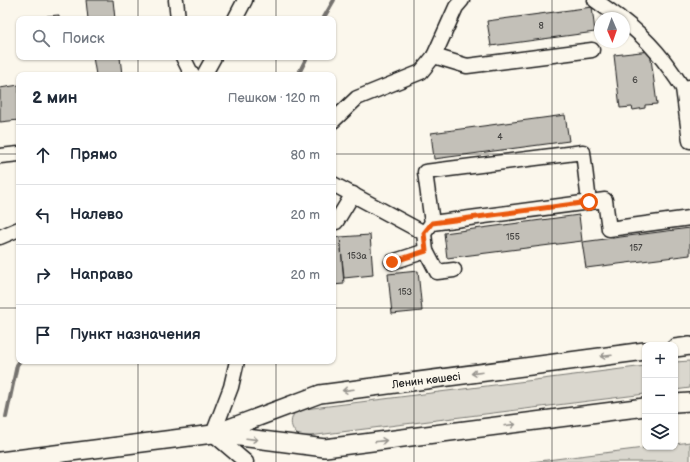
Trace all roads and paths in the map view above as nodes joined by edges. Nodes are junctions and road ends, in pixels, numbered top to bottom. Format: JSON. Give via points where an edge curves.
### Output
{"nodes":[{"id":1,"x":176,"y":0,"type":"edge"},
{"id":2,"x":245,"y":0,"type":"edge"},
{"id":3,"x":462,"y":0,"type":"edge"},
{"id":4,"x":595,"y":0,"type":"edge"},
{"id":5,"x":612,"y":12,"type":"edge"},
{"id":6,"x":178,"y":16,"type":"edge"},
{"id":7,"x":237,"y":16,"type":"edge"},
{"id":8,"x":630,"y":26,"type":"edge"},
{"id":9,"x":592,"y":50,"type":"dead end"},
{"id":10,"x":434,"y":56,"type":"junction"},
{"id":11,"x":184,"y":60,"type":"edge"},
{"id":12,"x":212,"y":60,"type":"edge"},
{"id":13,"x":190,"y":72,"type":"edge"},
{"id":14,"x":206,"y":72,"type":"edge"},
{"id":15,"x":687,"y":87,"type":"edge"},
{"id":16,"x":336,"y":118,"type":"edge"},
{"id":17,"x":690,"y":141,"type":"edge"},
{"id":18,"x":16,"y":154,"type":"edge"},
{"id":19,"x":0,"y":156,"type":"edge"},
{"id":20,"x":336,"y":186,"type":"edge"},
{"id":21,"x":353,"y":194,"type":"junction"},
{"id":22,"x":589,"y":202,"type":"junction"},
{"id":23,"x":690,"y":218,"type":"edge"},
{"id":24,"x":336,"y":222,"type":"dead end"},
{"id":25,"x":428,"y":228,"type":"junction"},
{"id":26,"x":16,"y":230,"type":"edge"},
{"id":27,"x":0,"y":237,"type":"edge"},
{"id":28,"x":426,"y":251,"type":"junction"},
{"id":29,"x":392,"y":262,"type":"dead end"},
{"id":30,"x":454,"y":270,"type":"dead end"},
{"id":31,"x":690,"y":346,"type":"edge"},
{"id":32,"x":678,"y":348,"type":"edge"},
{"id":33,"x":642,"y":351,"type":"edge"},
{"id":34,"x":235,"y":364,"type":"edge"},
{"id":35,"x":690,"y":402,"type":"edge"},
{"id":36,"x":678,"y":403,"type":"edge"},
{"id":37,"x":642,"y":407,"type":"edge"},
{"id":38,"x":213,"y":434,"type":"junction"},
{"id":39,"x":0,"y":461,"type":"edge"},
{"id":40,"x":235,"y":462,"type":"edge"},
{"id":41,"x":246,"y":462,"type":"edge"}],
"edges":[{"from":1,"to":6,"type":"street"},
{"from":2,"to":7,"type":"street"},
{"from":3,"to":10,"type":"street","via":[[456,7]]},
{"from":4,"to":5,"type":"street"},
{"from":8,"to":15,"type":"street","via":[[645,38]]},
{"from":9,"to":10,"type":"street","via":[[467,66]]},
{"from":10,"to":16,"type":"street","via":[[421,72],[357,98]]},
{"from":11,"to":13,"type":"street"},
{"from":12,"to":14,"type":"street"},
{"from":15,"to":17,"type":"street"},
{"from":18,"to":19,"type":"street"},
{"from":20,"to":21,"type":"street"},
{"from":21,"to":24,"type":"street"},
{"from":21,"to":25,"type":"street"},
{"from":22,"to":23,"type":"street","via":[[605,200],[609,229]]},
{"from":22,"to":25,"type":"street"},
{"from":22,"to":25,"type":"street","via":[[583,152],[425,172]]},
{"from":25,"to":28,"type":"street"},
{"from":26,"to":27,"type":"street"},
{"from":28,"to":29,"type":"street"},
{"from":28,"to":30,"type":"street","via":[[437,272]]},
{"from":31,"to":32,"type":"main road"},
{"from":33,"to":38,"type":"main road","name":"Ленин көшесі","one_way":true,"via":[[320,394]]},
{"from":34,"to":38,"type":"street","via":[[231,387]]},
{"from":35,"to":36,"type":"main road"},
{"from":38,"to":37,"type":"main road","name":"Ленин көшесі","one_way":true,"via":[[325,448]]},
{"from":38,"to":39,"type":"main road","name":"Ленин көшесі"},
{"from":38,"to":40,"type":"street"},
{"from":38,"to":41,"type":"street"}]}
